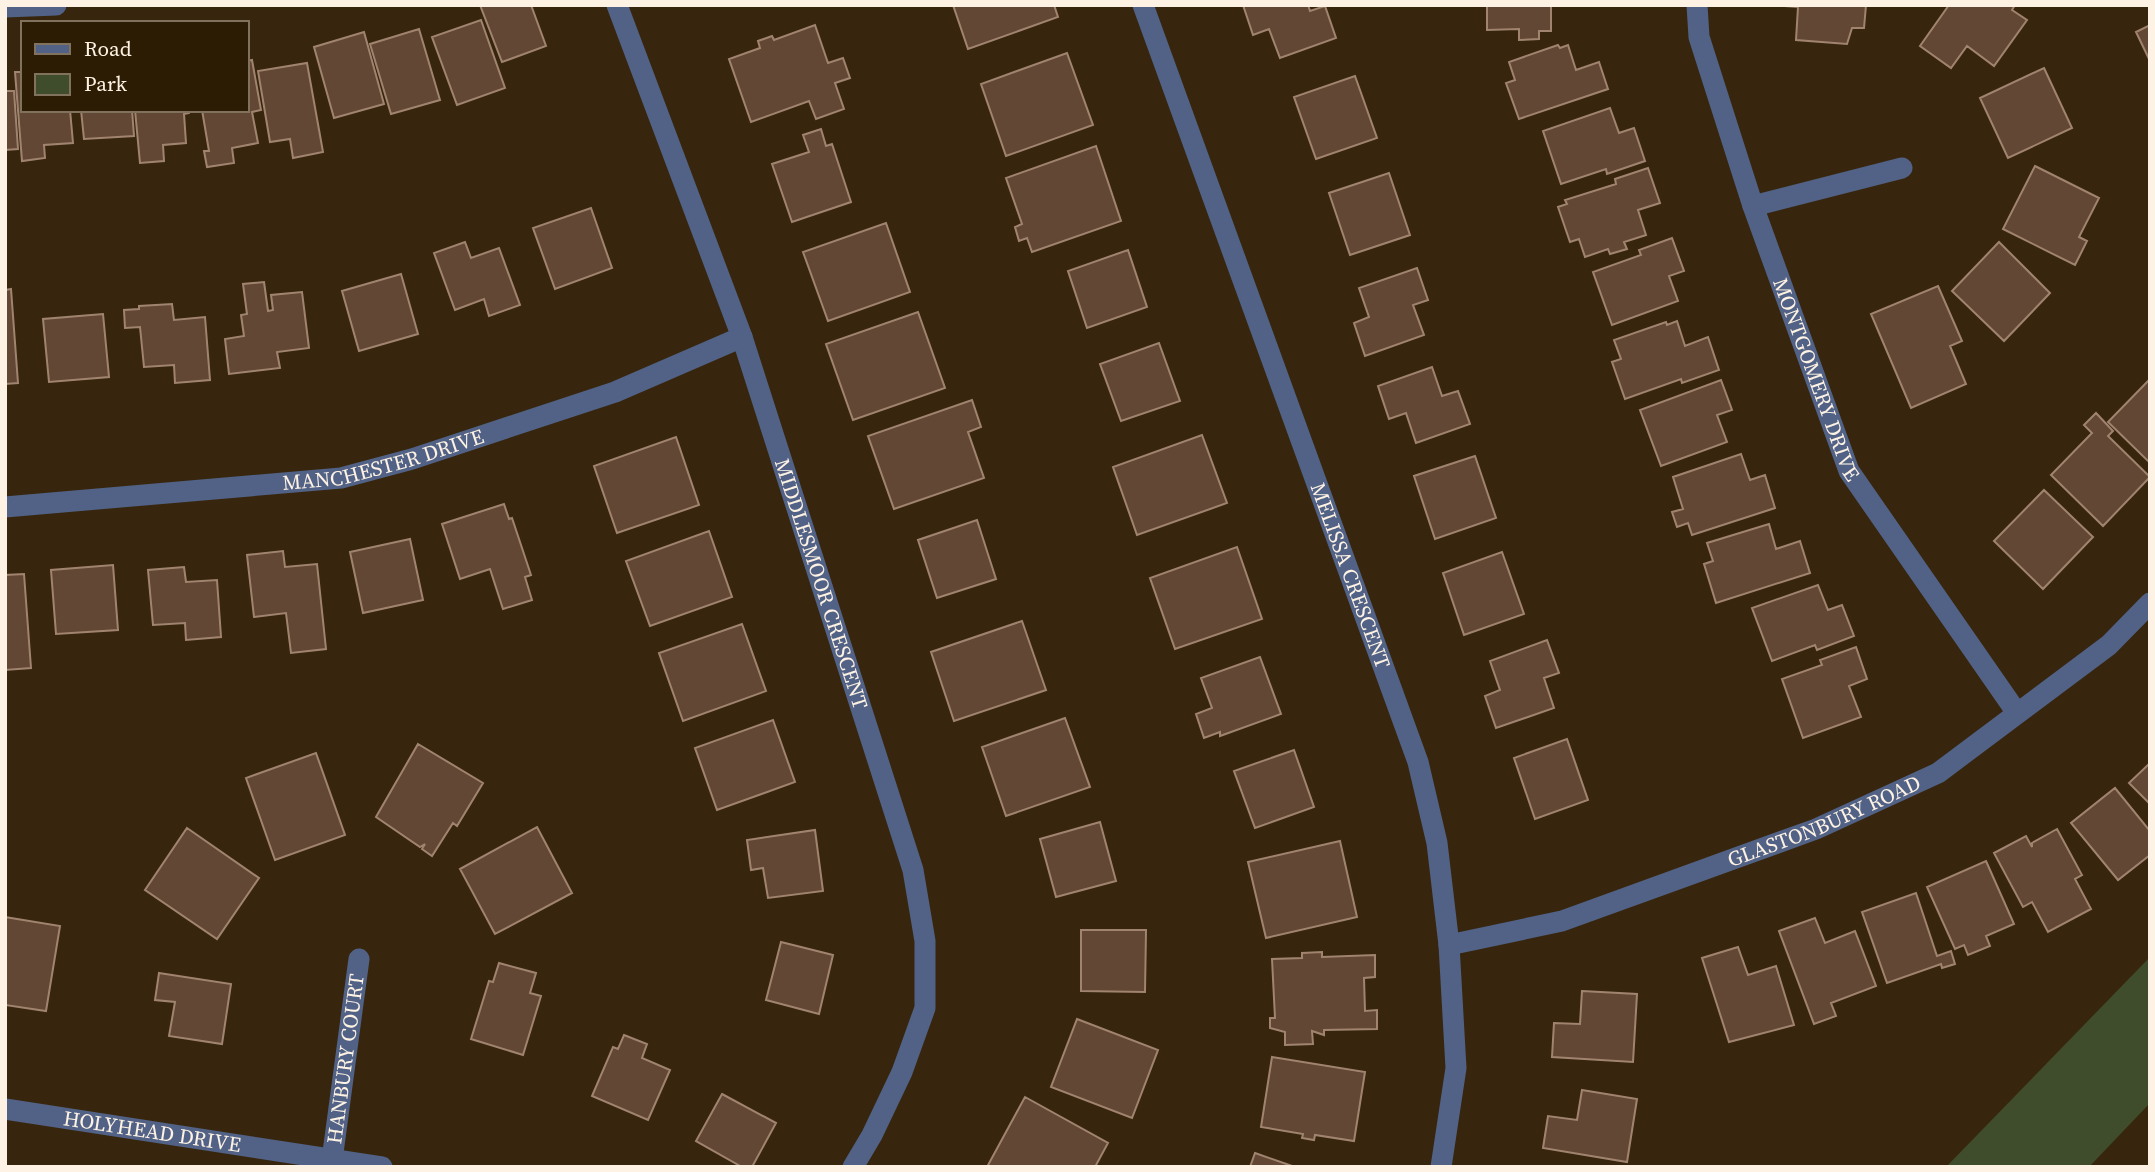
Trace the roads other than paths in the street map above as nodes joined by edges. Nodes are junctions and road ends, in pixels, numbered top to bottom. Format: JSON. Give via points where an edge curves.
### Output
{"nodes":[{"id":1,"x":57,"y":5,"type":"edge"},
{"id":2,"x":617,"y":5,"type":"edge"},
{"id":3,"x":1143,"y":5,"type":"edge"},
{"id":4,"x":1697,"y":5,"type":"edge"},
{"id":5,"x":5,"y":7,"type":"edge"},
{"id":6,"x":1902,"y":168,"type":"dead end"},
{"id":7,"x":1753,"y":206,"type":"junction"},
{"id":8,"x":742,"y":337,"type":"junction"},
{"id":9,"x":5,"y":507,"type":"edge"},
{"id":10,"x":2150,"y":603,"type":"edge"},
{"id":11,"x":2017,"y":713,"type":"junction"},
{"id":12,"x":1448,"y":944,"type":"junction"},
{"id":13,"x":359,"y":959,"type":"dead end"},
{"id":14,"x":5,"y":1109,"type":"edge"},
{"id":15,"x":332,"y":1160,"type":"junction"},
{"id":16,"x":382,"y":1167,"type":"edge"},
{"id":17,"x":853,"y":1167,"type":"edge"},
{"id":18,"x":1441,"y":1167,"type":"edge"}],
"edges":[{"from":1,"to":5,"type":"street"},
{"from":2,"to":8,"type":"street","name":"MIDDLESMOOR CRESCENT"},
{"from":3,"to":12,"type":"street","name":"MELISSA CRESCENT","via":[[1418,762],[1437,843]]},
{"from":4,"to":7,"type":"street","name":"MONTGOMERY DRIVE","via":[[1699,37]]},
{"from":6,"to":7,"type":"street"},
{"from":7,"to":11,"type":"street","name":"MONTGOMERY DRIVE","via":[[1849,471]]},
{"from":8,"to":9,"type":"street","name":"MANCHESTER DRIVE","via":[[615,392],[341,478]]},
{"from":8,"to":17,"type":"street","name":"MIDDLESMOOR CRESCENT","via":[[913,870],[925,941],[925,1008],[902,1072]]},
{"from":10,"to":11,"type":"street","name":"GLASTONBURY ROAD","via":[[2109,645]]},
{"from":11,"to":12,"type":"street","name":"GLASTONBURY ROAD","via":[[1938,773],[1816,829],[1562,920]]},
{"from":12,"to":18,"type":"street","name":"MELISSA CRESCENT","via":[[1456,1068]]},
{"from":13,"to":15,"type":"street","name":"HANBURY COURT"},
{"from":14,"to":15,"type":"street","name":"HOLYHEAD DRIVE"},
{"from":15,"to":16,"type":"street","name":"HOLYHEAD DRIVE"}]}
